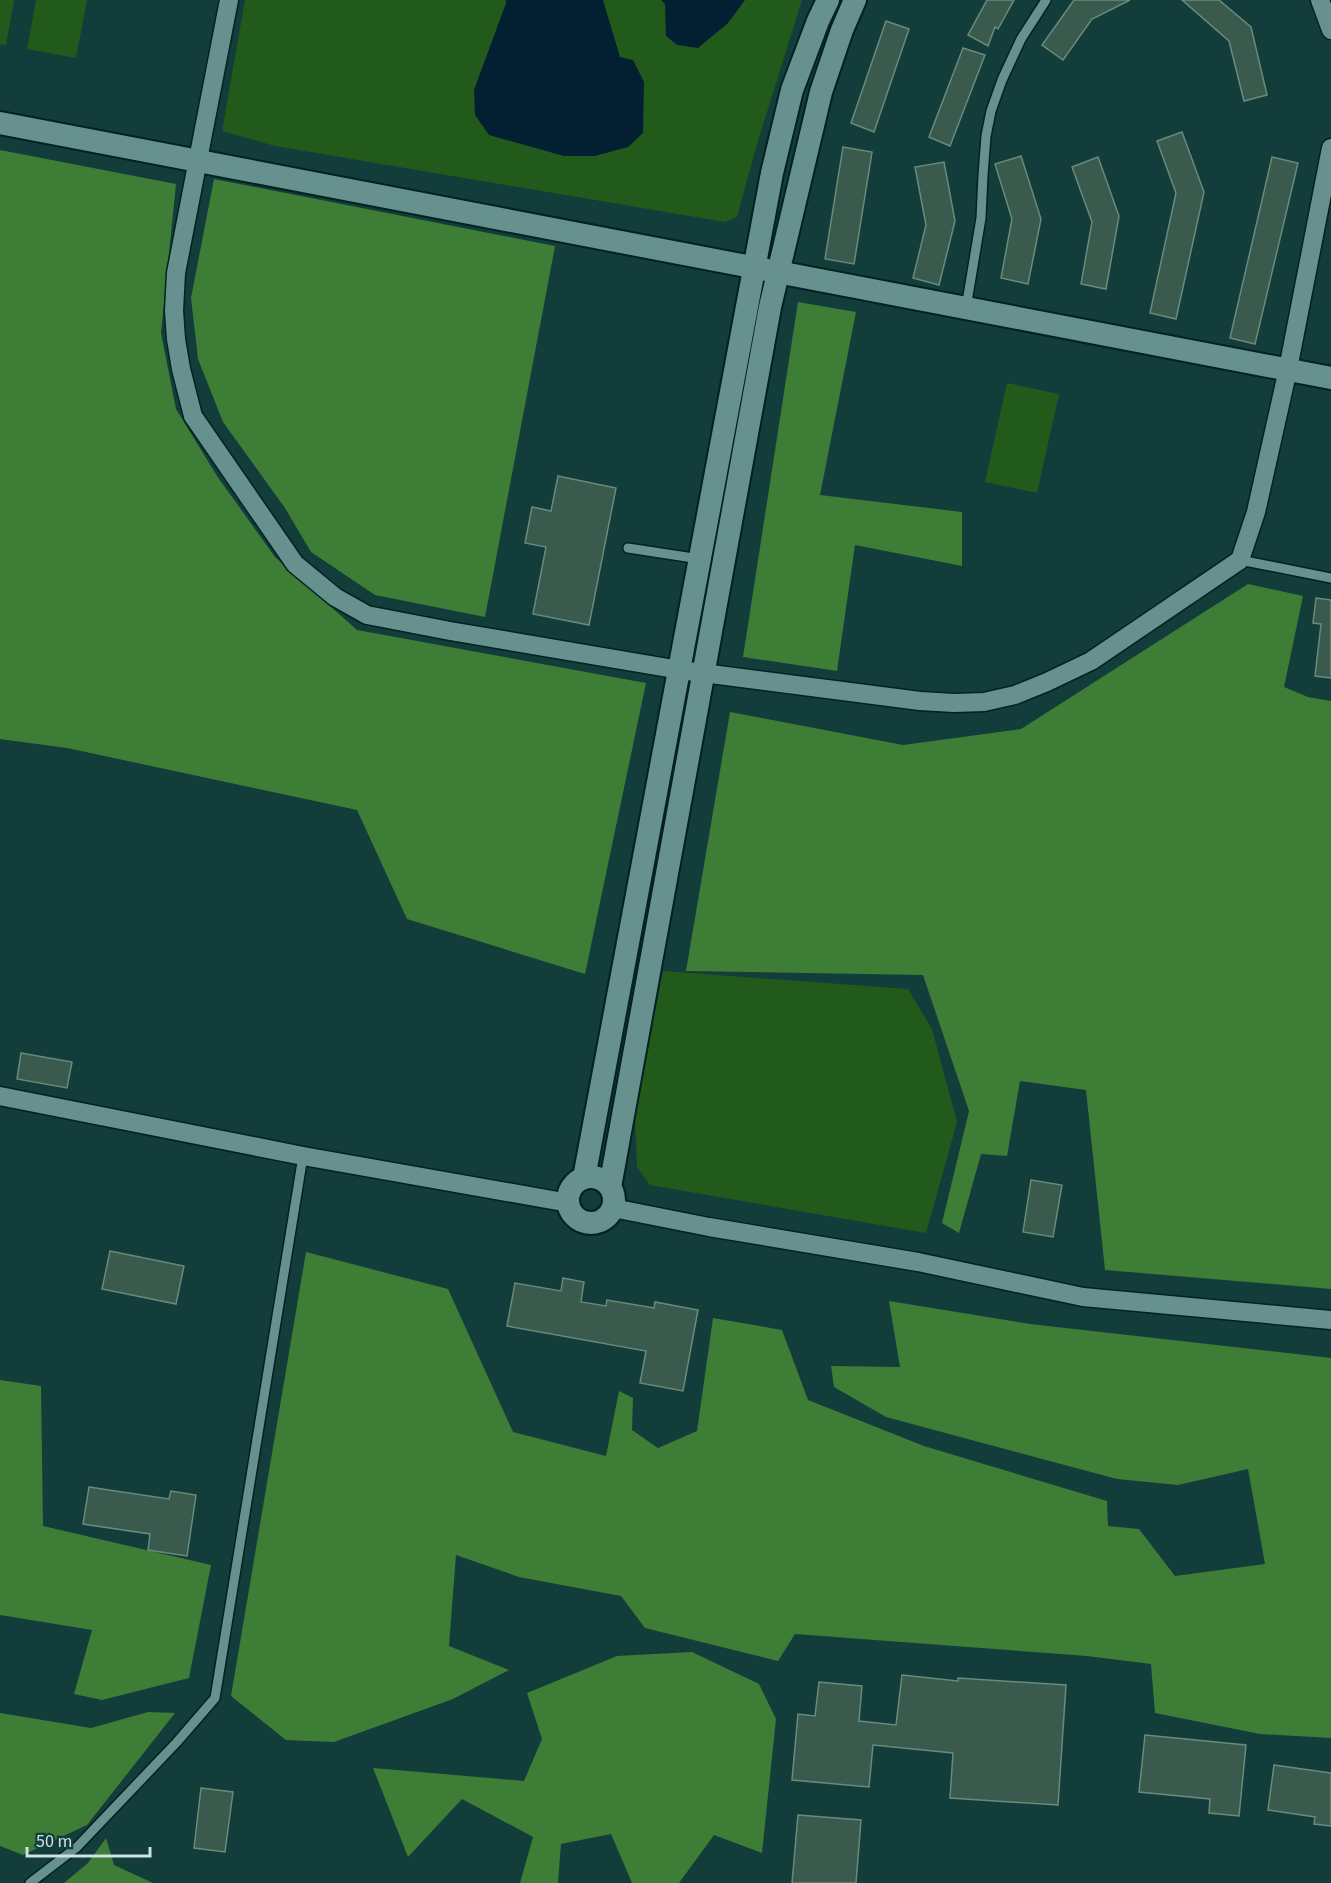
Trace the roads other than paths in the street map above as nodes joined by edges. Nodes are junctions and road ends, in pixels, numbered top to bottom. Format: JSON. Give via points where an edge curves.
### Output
{"nodes":[{"id":1,"x":230,"y":0,"type":"edge"},
{"id":2,"x":828,"y":0,"type":"edge"},
{"id":3,"x":855,"y":0,"type":"edge"},
{"id":4,"x":1046,"y":0,"type":"edge"},
{"id":5,"x":1320,"y":0,"type":"edge"},
{"id":6,"x":1331,"y":30,"type":"edge"},
{"id":7,"x":0,"y":123,"type":"edge"},
{"id":8,"x":1331,"y":148,"type":"edge"},
{"id":9,"x":199,"y":161,"type":"junction"},
{"id":10,"x":754,"y":267,"type":"junction"},
{"id":11,"x":777,"y":272,"type":"junction"},
{"id":12,"x":966,"y":308,"type":"junction"},
{"id":13,"x":1288,"y":369,"type":"junction"},
{"id":14,"x":1331,"y":378,"type":"edge"},
{"id":15,"x":628,"y":548,"type":"dead end"},
{"id":16,"x":700,"y":560,"type":"junction"},
{"id":17,"x":1240,"y":560,"type":"junction"},
{"id":18,"x":1331,"y":578,"type":"edge"},
{"id":19,"x":680,"y":670,"type":"junction"},
{"id":20,"x":704,"y":673,"type":"junction"},
{"id":21,"x":0,"y":1096,"type":"edge"},
{"id":22,"x":303,"y":1156,"type":"junction"},
{"id":23,"x":584,"y":1178,"type":"junction"},
{"id":24,"x":612,"y":1197,"type":"junction"},
{"id":25,"x":568,"y":1203,"type":"junction"},
{"id":26,"x":1331,"y":1320,"type":"edge"},
{"id":27,"x":30,"y":1883,"type":"edge"}],
"edges":[{"from":1,"to":9,"type":"street"},
{"from":2,"to":10,"type":"street","via":[[792,90]]},
{"from":3,"to":11,"type":"street","via":[[821,92]]},
{"from":4,"to":12,"type":"lane","via":[[1021,39],[991,111],[981,218]]},
{"from":5,"to":6,"type":"street"},
{"from":7,"to":9,"type":"street"},
{"from":8,"to":13,"type":"street"},
{"from":9,"to":10,"type":"street"},
{"from":9,"to":19,"type":"street","via":[[176,273],[174,311],[181,369],[193,416],[295,564],[335,597],[367,615]]},
{"from":10,"to":11,"type":"street"},
{"from":10,"to":16,"type":"street"},
{"from":11,"to":12,"type":"street"},
{"from":11,"to":20,"type":"street"},
{"from":12,"to":13,"type":"street"},
{"from":13,"to":14,"type":"street"},
{"from":13,"to":17,"type":"street","via":[[1256,512]]},
{"from":15,"to":16,"type":"lane"},
{"from":16,"to":19,"type":"street"},
{"from":17,"to":18,"type":"lane"},
{"from":17,"to":20,"type":"street","via":[[1091,661],[1016,695],[984,702],[920,701]]},
{"from":19,"to":20,"type":"street"},
{"from":19,"to":23,"type":"street"},
{"from":20,"to":24,"type":"street"},
{"from":21,"to":22,"type":"street"},
{"from":22,"to":25,"type":"street"},
{"from":22,"to":27,"type":"lane","via":[[214,1698],[77,1847]]},
{"from":23,"to":24,"type":"street","via":[[599,1178]]},
{"from":23,"to":25,"type":"street","via":[[572,1187]]},
{"from":24,"to":25,"type":"street","via":[[604,1219],[590,1223],[575,1216]]},
{"from":24,"to":26,"type":"street","via":[[709,1227],[918,1262],[1083,1297]]}]}
